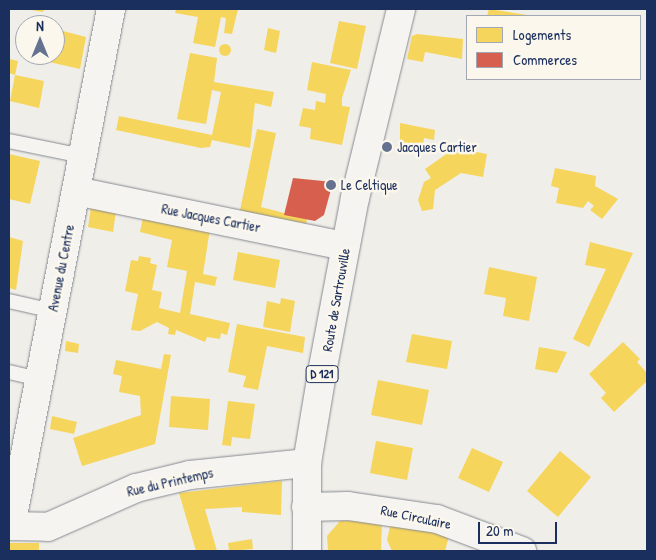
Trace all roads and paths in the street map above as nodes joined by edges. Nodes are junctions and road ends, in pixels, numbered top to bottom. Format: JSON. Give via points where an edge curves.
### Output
{"nodes":[{"id":1,"x":111,"y":9,"type":"edge"},
{"id":2,"x":383,"y":9,"type":"edge"},
{"id":3,"x":401,"y":9,"type":"edge"},
{"id":4,"x":9,"y":141,"type":"edge"},
{"id":5,"x":83,"y":156,"type":"junction"},
{"id":6,"x":76,"y":191,"type":"junction"},
{"id":7,"x":355,"y":198,"type":"junction"},
{"id":8,"x":345,"y":246,"type":"junction"},
{"id":9,"x":9,"y":301,"type":"edge"},
{"id":10,"x":53,"y":311,"type":"junction"},
{"id":11,"x":9,"y":372,"type":"edge"},
{"id":12,"x":40,"y":378,"type":"junction"},
{"id":13,"x":308,"y":463,"type":"junction"},
{"id":14,"x":306,"y":507,"type":"junction"},
{"id":15,"x":10,"y":526,"type":"edge"},
{"id":16,"x":306,"y":551,"type":"edge"},
{"id":17,"x":522,"y":551,"type":"edge"}],
"edges":[{"from":1,"to":5,"type":"street","name":"Avenue du Centre"},
{"from":2,"to":7,"type":"street","name":"Route de Sartrouville","number":"D 121","via":[[359,142]]},
{"from":3,"to":7,"type":"street","name":"Route de Sartrouville","number":"D 121"},
{"from":4,"to":5,"type":"lane"},
{"from":5,"to":6,"type":"street","name":"Avenue du Centre"},
{"from":6,"to":8,"type":"street","name":"Rue Jacques Cartier"},
{"from":6,"to":10,"type":"street","name":"Avenue du Centre"},
{"from":7,"to":8,"type":"street","name":"Route de Sartrouville","number":"D 121"},
{"from":8,"to":13,"type":"street","name":"Route de Sartrouville","number":"D 121"},
{"from":9,"to":10,"type":"lane"},
{"from":10,"to":12,"type":"street","name":"Avenue du Centre"},
{"from":11,"to":12,"type":"lane"},
{"from":12,"to":15,"type":"street","name":"Avenue du Centre"},
{"from":13,"to":14,"type":"street","name":"Route de Sartrouville","number":"D 121"},
{"from":13,"to":15,"type":"street","name":"Rue du Printemps","via":[[190,475],[136,488],[48,527]]},
{"from":14,"to":16,"type":"street","name":"Route de Sartrouville","number":"D 121"},
{"from":14,"to":17,"type":"street","name":"Rue Circulaire","via":[[348,506],[436,519]]}]}
